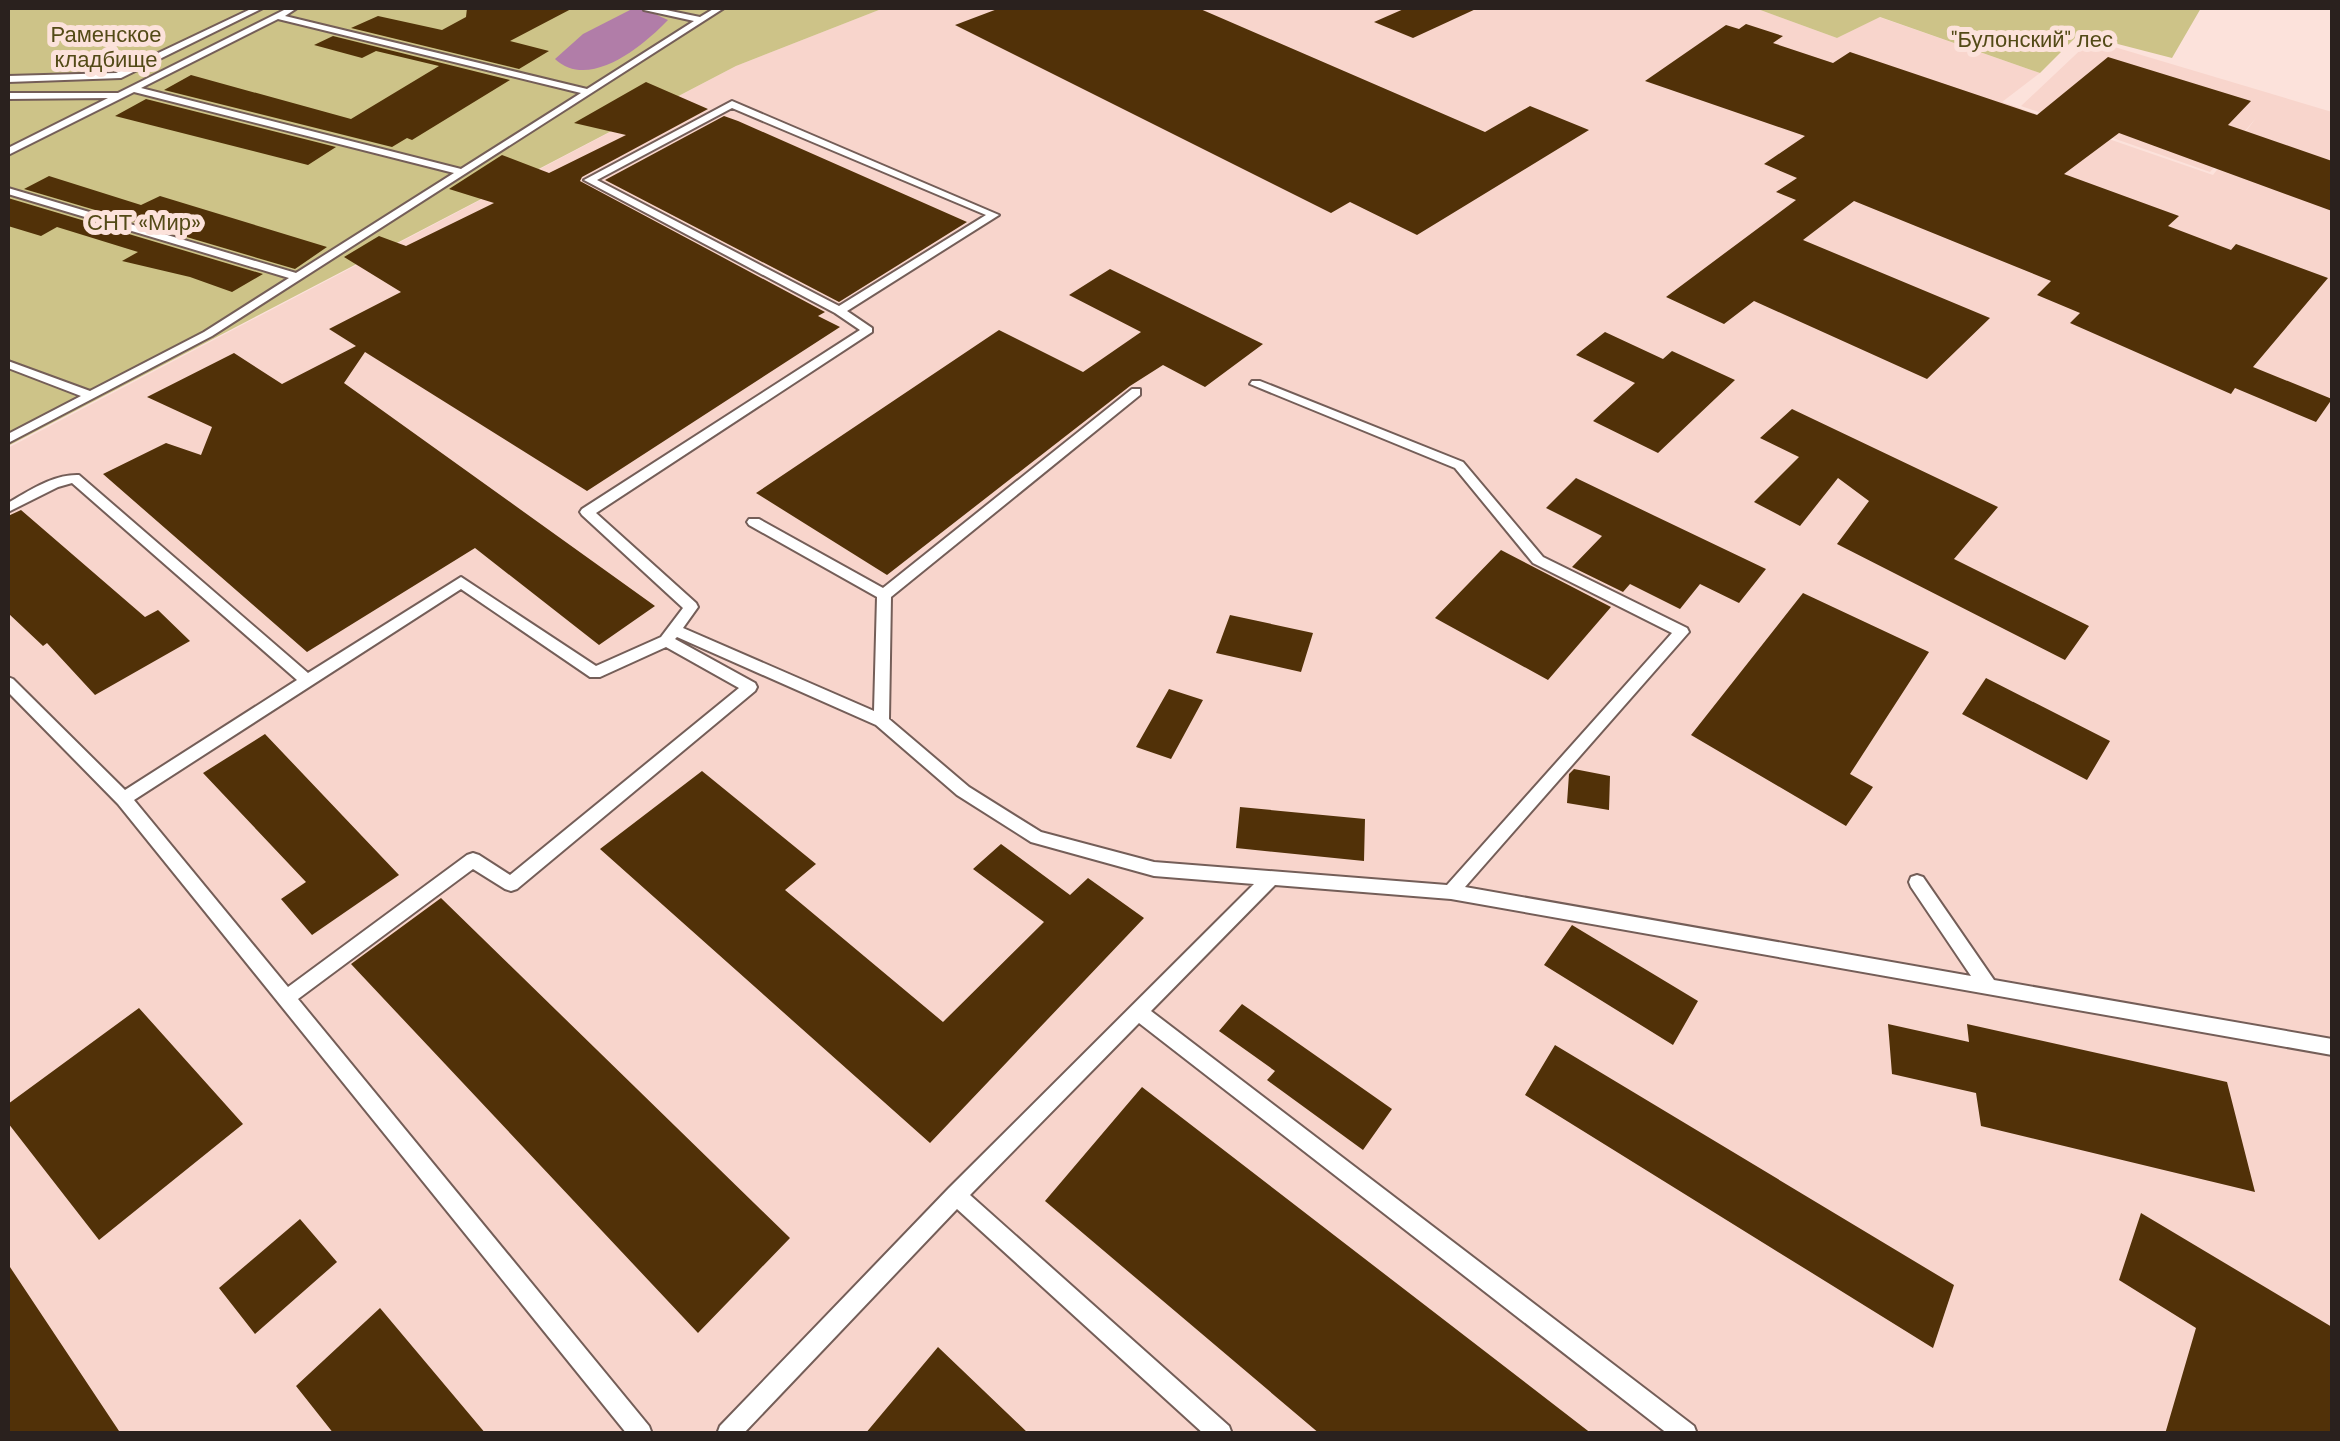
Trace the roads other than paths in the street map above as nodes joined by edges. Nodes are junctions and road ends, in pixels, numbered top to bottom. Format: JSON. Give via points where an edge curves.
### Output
{"nodes":[{"id":1,"x":259,"y":8,"type":"edge"},
{"id":2,"x":293,"y":8,"type":"edge"},
{"id":3,"x":647,"y":8,"type":"edge"},
{"id":4,"x":720,"y":8,"type":"edge"},
{"id":5,"x":276,"y":16,"type":"junction"},
{"id":6,"x":701,"y":20,"type":"junction"},
{"id":7,"x":8,"y":79,"type":"edge"},
{"id":8,"x":134,"y":89,"type":"junction"},
{"id":9,"x":590,"y":92,"type":"junction"},
{"id":10,"x":119,"y":95,"type":"junction"},
{"id":11,"x":8,"y":96,"type":"edge"},
{"id":12,"x":8,"y":152,"type":"edge"},
{"id":13,"x":461,"y":172,"type":"junction"},
{"id":14,"x":8,"y":191,"type":"edge"},
{"id":15,"x":298,"y":277,"type":"junction"},
{"id":16,"x":840,"y":311,"type":"junction"},
{"id":17,"x":8,"y":364,"type":"edge"},
{"id":18,"x":1256,"y":384,"type":"dead end"},
{"id":19,"x":1136,"y":392,"type":"dead end"},
{"id":20,"x":90,"y":395,"type":"junction"},
{"id":21,"x":8,"y":438,"type":"edge"},
{"id":22,"x":8,"y":508,"type":"edge"},
{"id":23,"x":754,"y":522,"type":"dead end"},
{"id":24,"x":884,"y":595,"type":"junction"},
{"id":25,"x":670,"y":636,"type":"junction"},
{"id":26,"x":307,"y":681,"type":"junction"},
{"id":27,"x":8,"y":683,"type":"edge"},
{"id":28,"x":881,"y":721,"type":"junction"},
{"id":29,"x":124,"y":800,"type":"junction"},
{"id":30,"x":1271,"y":878,"type":"junction"},
{"id":31,"x":1918,"y":882,"type":"dead end"},
{"id":32,"x":1451,"y":892,"type":"junction"},
{"id":33,"x":1989,"y":987,"type":"junction"},
{"id":34,"x":286,"y":998,"type":"junction"},
{"id":35,"x":1139,"y":1012,"type":"junction"},
{"id":36,"x":2332,"y":1047,"type":"edge"},
{"id":37,"x":956,"y":1195,"type":"junction"},
{"id":38,"x":641,"y":1434,"type":"edge"},
{"id":39,"x":728,"y":1434,"type":"edge"},
{"id":40,"x":1221,"y":1434,"type":"edge"},
{"id":41,"x":1686,"y":1434,"type":"edge"}],
"edges":[{"from":1,"to":7,"type":"lane","via":[[118,76]]},
{"from":2,"to":5,"type":"lane"},
{"from":3,"to":6,"type":"lane"},
{"from":4,"to":6,"type":"lane"},
{"from":5,"to":8,"type":"lane"},
{"from":5,"to":9,"type":"lane"},
{"from":6,"to":9,"type":"lane"},
{"from":8,"to":10,"type":"lane"},
{"from":8,"to":13,"type":"lane"},
{"from":9,"to":13,"type":"lane"},
{"from":10,"to":11,"type":"lane"},
{"from":10,"to":12,"type":"lane"},
{"from":13,"to":15,"type":"lane"},
{"from":14,"to":15,"type":"lane"},
{"from":15,"to":20,"type":"lane","via":[[208,334]]},
{"from":16,"to":16,"type":"lane","via":[[994,216],[732,104],[589,180]]},
{"from":16,"to":25,"type":"lane","via":[[868,330],[587,512],[691,607]]},
{"from":17,"to":20,"type":"lane"},
{"from":18,"to":32,"type":"lane","via":[[1459,465],[1538,560],[1682,632]]},
{"from":19,"to":24,"type":"lane"},
{"from":20,"to":21,"type":"lane"},
{"from":22,"to":26,"type":"lane","via":[[74,478]]},
{"from":23,"to":24,"type":"lane"},
{"from":24,"to":28,"type":"lane"},
{"from":25,"to":26,"type":"lane","via":[[594,673],[462,582]]},
{"from":25,"to":28,"type":"lane"},
{"from":25,"to":34,"type":"lane","via":[[750,687],[510,884],[473,860]]},
{"from":26,"to":29,"type":"lane"},
{"from":27,"to":29,"type":"lane"},
{"from":28,"to":30,"type":"lane","via":[[963,791],[1037,837],[1154,868]]},
{"from":29,"to":34,"type":"lane"},
{"from":30,"to":32,"type":"lane"},
{"from":30,"to":35,"type":"lane"},
{"from":31,"to":33,"type":"lane"},
{"from":32,"to":33,"type":"lane"},
{"from":33,"to":36,"type":"lane"},
{"from":34,"to":38,"type":"lane"},
{"from":35,"to":37,"type":"lane"},
{"from":35,"to":41,"type":"lane"},
{"from":37,"to":39,"type":"lane"},
{"from":37,"to":40,"type":"lane"}]}
